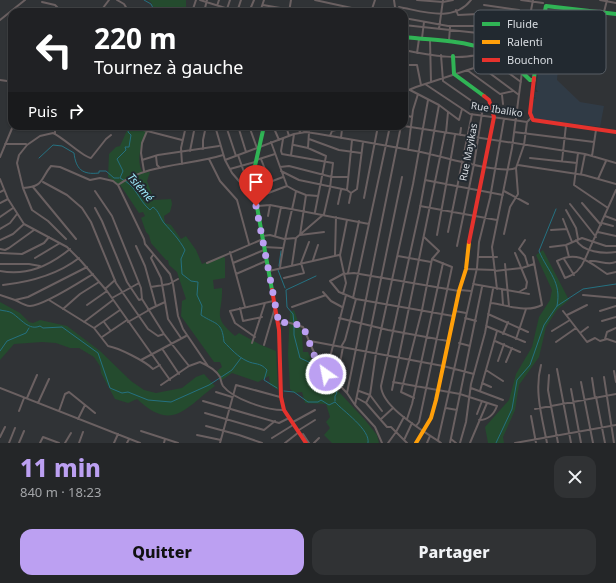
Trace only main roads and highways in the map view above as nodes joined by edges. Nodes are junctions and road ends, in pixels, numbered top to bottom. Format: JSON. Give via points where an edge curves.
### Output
{"nodes":[{"id":1,"x":545,"y":10,"type":"edge"},
{"id":2,"x":590,"y":10,"type":"edge"},
{"id":3,"x":606,"y":12,"type":"edge"},
{"id":4,"x":616,"y":14,"type":"edge"},
{"id":5,"x":408,"y":38,"type":"edge"},
{"id":6,"x":474,"y":46,"type":"edge"},
{"id":7,"x":453,"y":56,"type":"road end"},
{"id":8,"x":524,"y":74,"type":"edge"},
{"id":9,"x":533,"y":74,"type":"edge"},
{"id":10,"x":532,"y":79,"type":"junction"},
{"id":11,"x":262,"y":130,"type":"edge"},
{"id":12,"x":616,"y":132,"type":"edge"},
{"id":13,"x":305,"y":442,"type":"edge"},
{"id":14,"x":416,"y":443,"type":"edge"}],
"edges":[{"from":1,"to":2,"type":"main road","via":[[550,4]]},
{"from":3,"to":4,"type":"main road"},
{"from":5,"to":6,"type":"main road"},
{"from":7,"to":14,"type":"main road","via":[[454,74],[489,100],[494,117],[466,269],[459,290],[438,391],[431,418]]},
{"from":8,"to":10,"type":"main road"},
{"from":9,"to":10,"type":"main road"},
{"from":10,"to":12,"type":"main road","via":[[531,118]]},
{"from":11,"to":13,"type":"main road","via":[[255,161],[253,189],[279,324],[281,397],[284,410]]}]}
